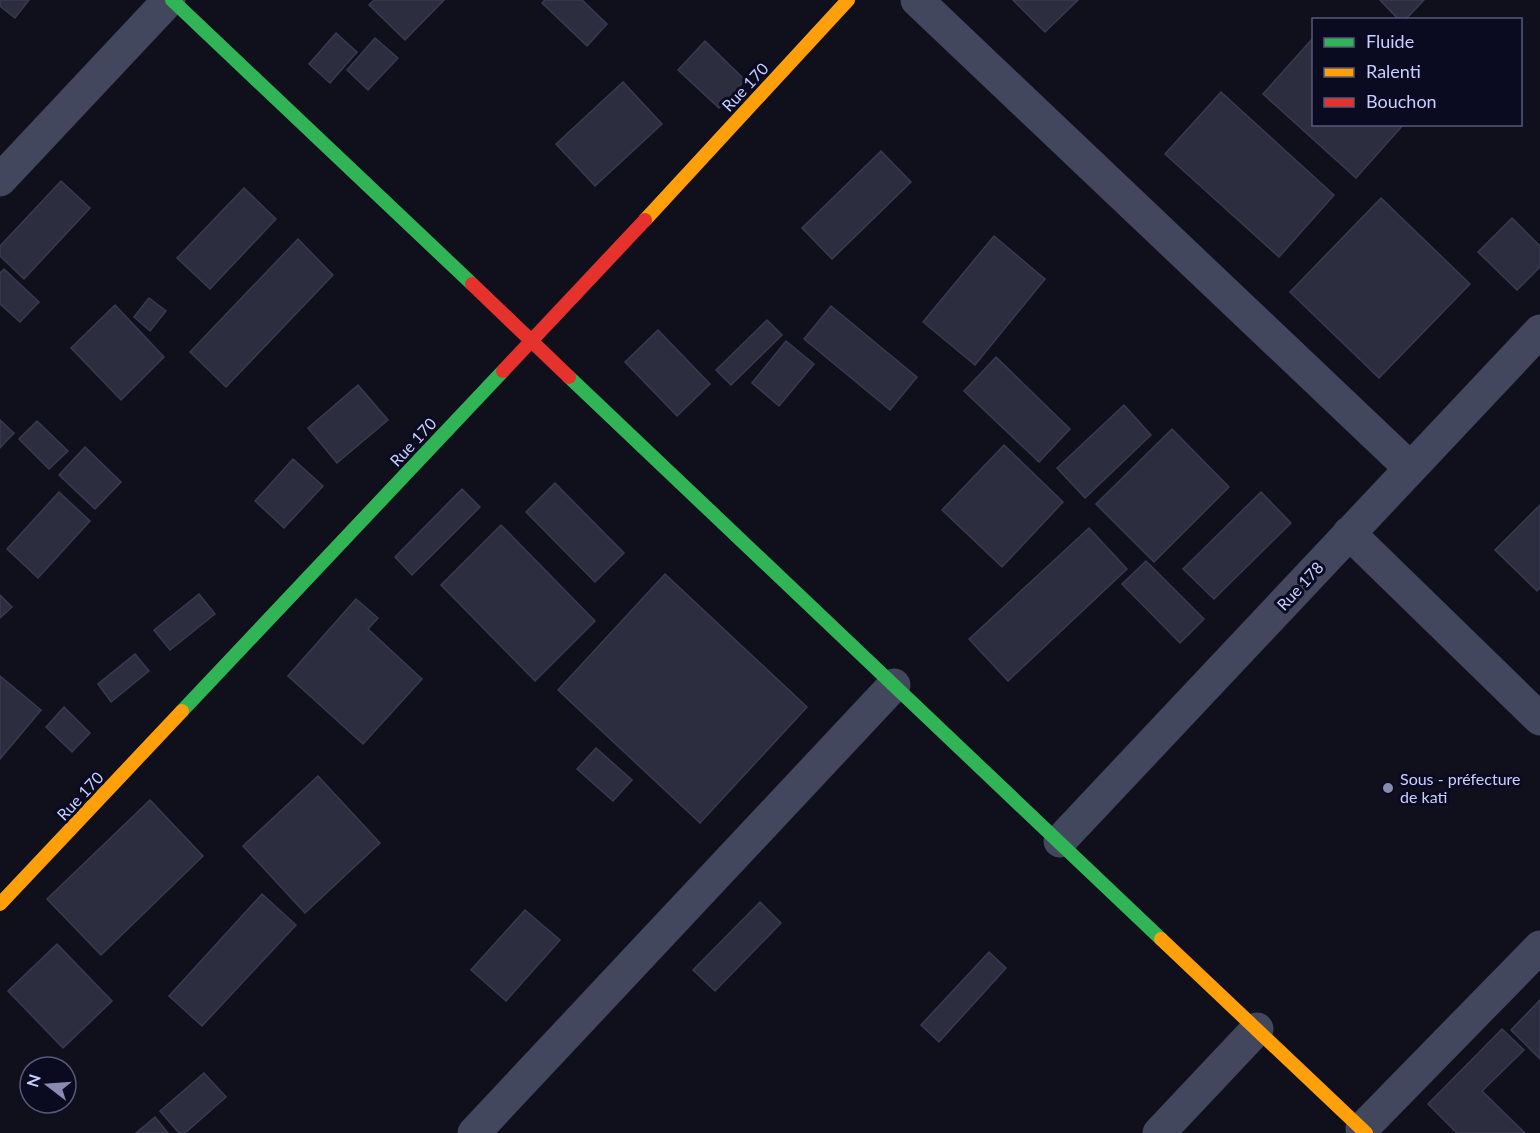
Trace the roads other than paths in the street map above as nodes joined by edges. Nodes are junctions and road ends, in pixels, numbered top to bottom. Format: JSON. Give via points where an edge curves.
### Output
{"nodes":[{"id":1,"x":171,"y":0,"type":"edge"},
{"id":2,"x":848,"y":0,"type":"edge"},
{"id":3,"x":917,"y":0,"type":"edge"},
{"id":4,"x":0,"y":180,"type":"edge"},
{"id":5,"x":1540,"y":331,"type":"edge"},
{"id":6,"x":532,"y":341,"type":"junction"},
{"id":7,"x":1410,"y":468,"type":"junction"},
{"id":8,"x":1349,"y":533,"type":"junction"},
{"id":9,"x":894,"y":685,"type":"junction"},
{"id":10,"x":1540,"y":719,"type":"edge"},
{"id":11,"x":1060,"y":841,"type":"junction"},
{"id":12,"x":0,"y":904,"type":"edge"},
{"id":13,"x":1540,"y":947,"type":"edge"},
{"id":14,"x":1257,"y":1029,"type":"junction"},
{"id":15,"x":1364,"y":1131,"type":"edge"},
{"id":16,"x":474,"y":1133,"type":"edge"},
{"id":17,"x":1159,"y":1133,"type":"edge"}],
"edges":[{"from":1,"to":4,"type":"street"},
{"from":1,"to":6,"type":"street"},
{"from":2,"to":6,"type":"street","name":"Rue 170"},
{"from":3,"to":7,"type":"street"},
{"from":5,"to":7,"type":"street","name":"Rue 178"},
{"from":6,"to":9,"type":"street"},
{"from":6,"to":12,"type":"street","name":"Rue 170"},
{"from":7,"to":8,"type":"street","name":"Rue 178"},
{"from":8,"to":10,"type":"street"},
{"from":8,"to":11,"type":"street","name":"Rue 178"},
{"from":9,"to":11,"type":"street"},
{"from":9,"to":16,"type":"street"},
{"from":11,"to":14,"type":"street"},
{"from":13,"to":15,"type":"street"},
{"from":14,"to":15,"type":"street"},
{"from":14,"to":17,"type":"street"}]}
